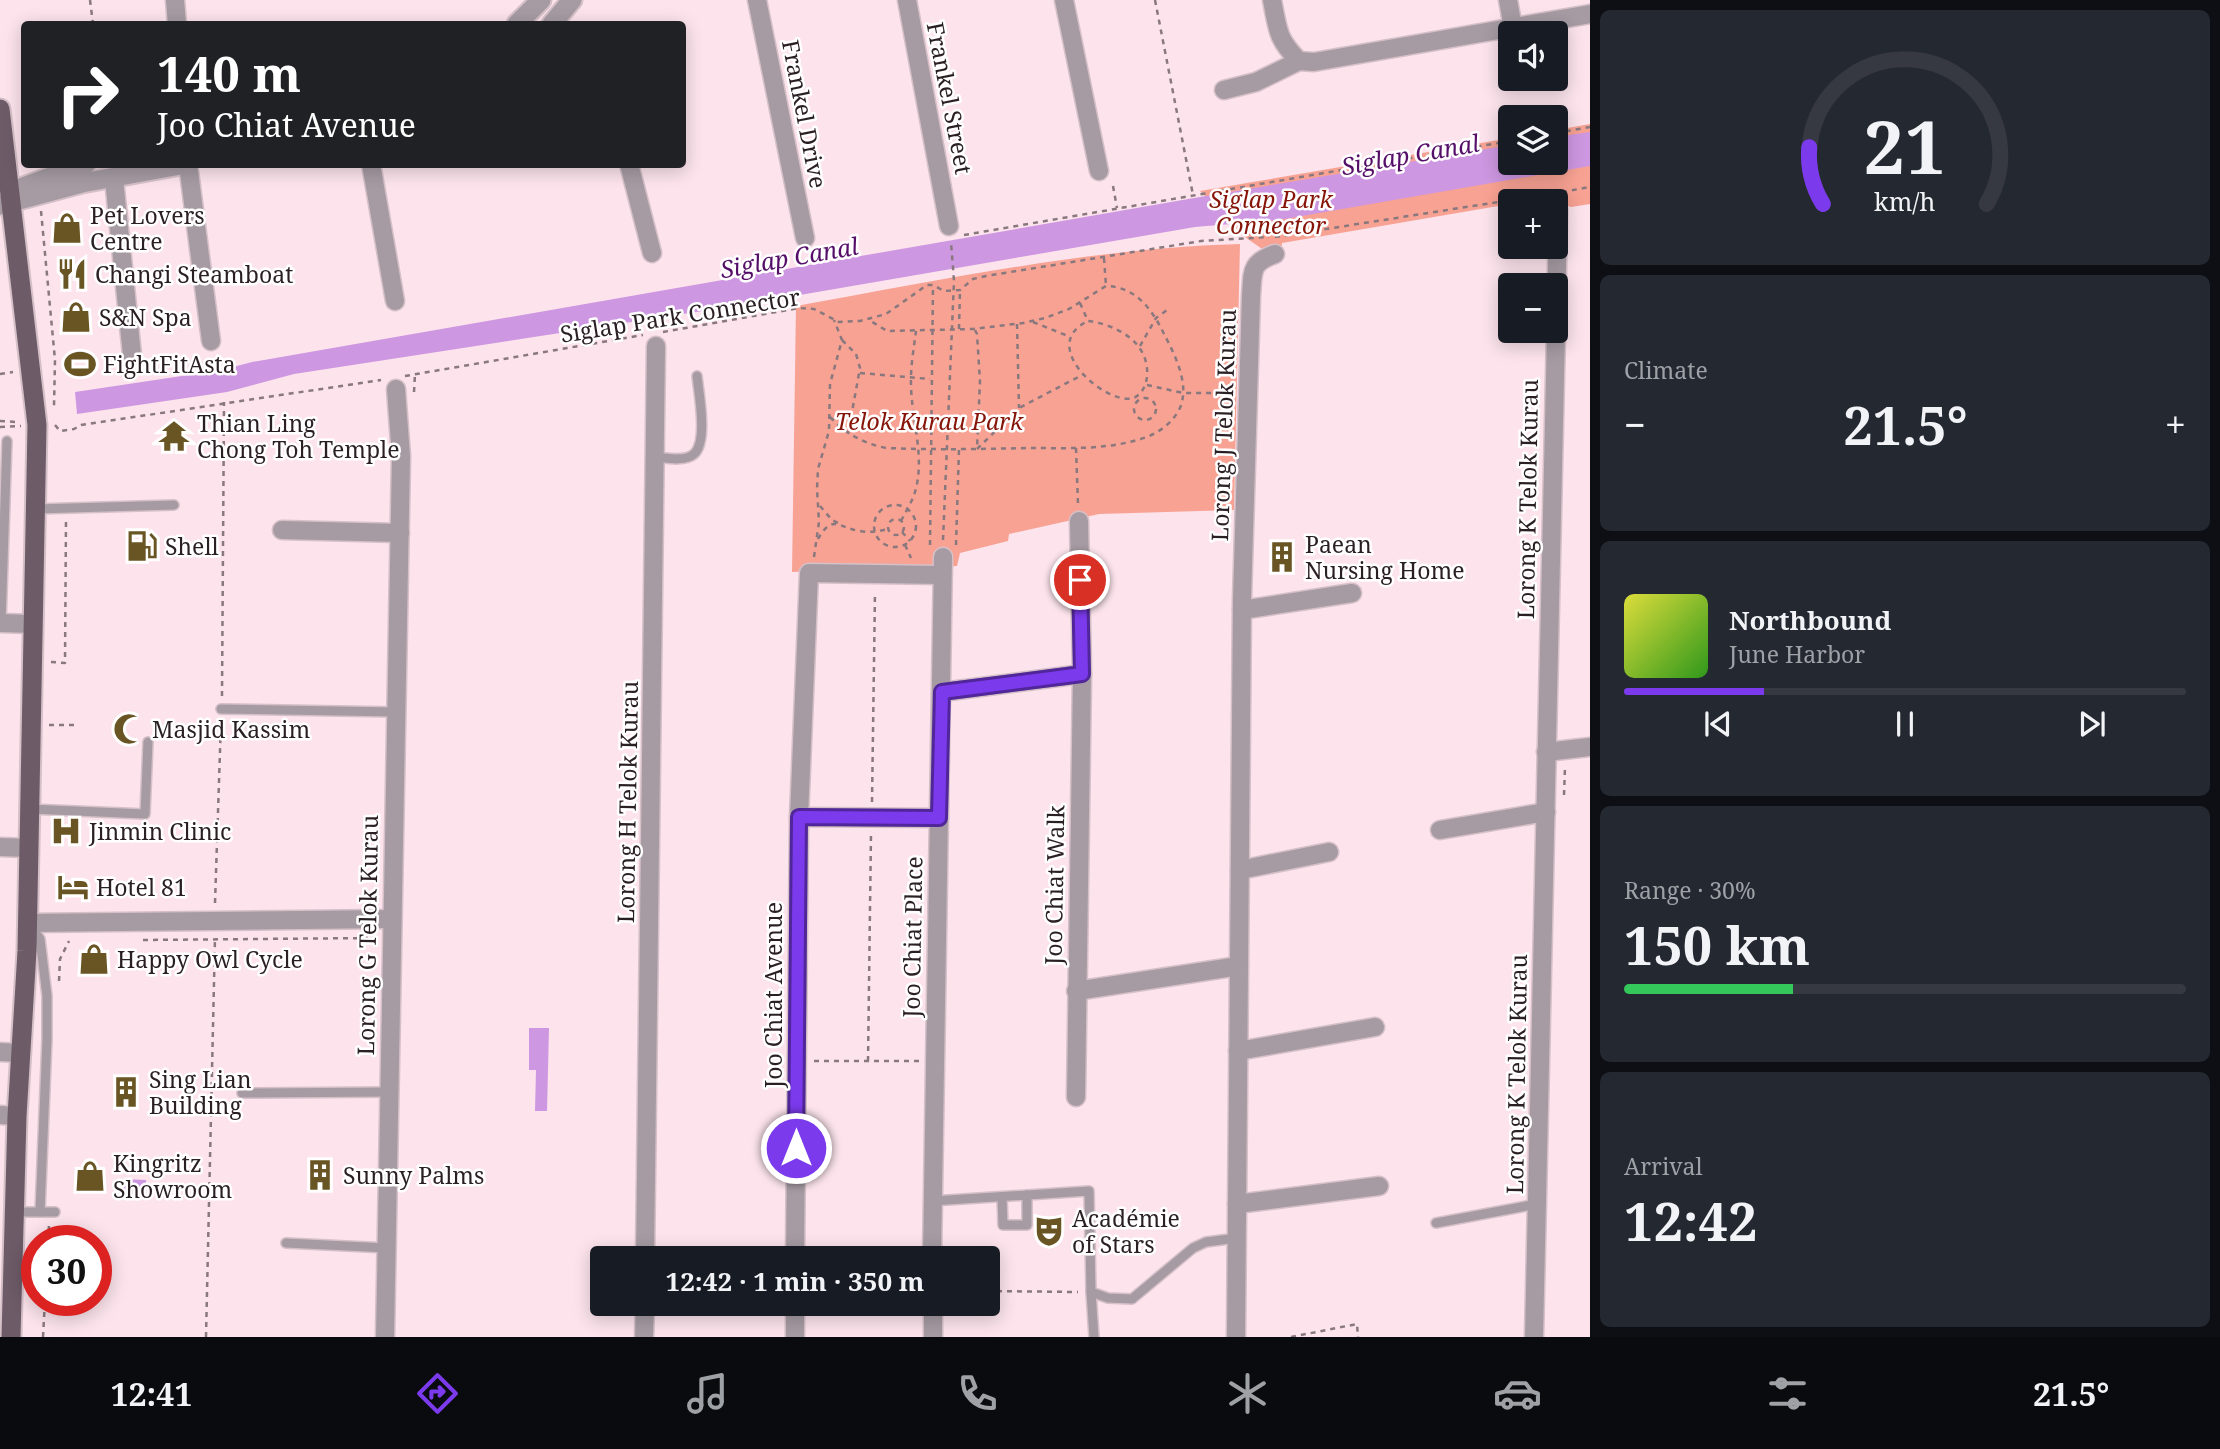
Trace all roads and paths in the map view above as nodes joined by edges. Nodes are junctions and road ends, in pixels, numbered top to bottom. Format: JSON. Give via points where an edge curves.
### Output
{"nodes":[{"id":1,"x":90,"y":0,"type":"edge"},
{"id":2,"x":175,"y":0,"type":"edge"},
{"id":3,"x":572,"y":0,"type":"edge"},
{"id":4,"x":757,"y":0,"type":"edge"},
{"id":5,"x":907,"y":0,"type":"edge"},
{"id":6,"x":1064,"y":0,"type":"edge"},
{"id":7,"x":1155,"y":0,"type":"edge"},
{"id":8,"x":1272,"y":0,"type":"edge"},
{"id":9,"x":1508,"y":0,"type":"edge"},
{"id":10,"x":539,"y":2,"type":"edge"},
{"id":11,"x":1590,"y":14,"type":"edge"},
{"id":12,"x":93,"y":21,"type":"edge"},
{"id":13,"x":177,"y":21,"type":"edge"},
{"id":14,"x":520,"y":21,"type":"edge"},
{"id":15,"x":554,"y":21,"type":"edge"},
{"id":16,"x":557,"y":21,"type":"edge"},
{"id":17,"x":1512,"y":21,"type":"edge"},
{"id":18,"x":1552,"y":21,"type":"edge"},
{"id":19,"x":1498,"y":31,"type":"edge"},
{"id":20,"x":1300,"y":61,"type":"junction"},
{"id":21,"x":1224,"y":90,"type":"dead end"},
{"id":22,"x":0,"y":109,"type":"edge"},
{"id":23,"x":1590,"y":127,"type":"edge"},
{"id":24,"x":1568,"y":131,"type":"edge"},
{"id":25,"x":1498,"y":143,"type":"edge"},
{"id":26,"x":76,"y":168,"type":"edge"},
{"id":27,"x":168,"y":168,"type":"edge"},
{"id":28,"x":188,"y":168,"type":"edge"},
{"id":29,"x":372,"y":168,"type":"edge"},
{"id":30,"x":630,"y":168,"type":"edge"},
{"id":31,"x":1099,"y":172,"type":"dead end"},
{"id":32,"x":114,"y":179,"type":"junction"},
{"id":33,"x":1113,"y":186,"type":"dead end"},
{"id":34,"x":1590,"y":187,"type":"edge"},
{"id":35,"x":1193,"y":195,"type":"junction"},
{"id":36,"x":5,"y":198,"type":"edge"},
{"id":37,"x":1117,"y":208,"type":"junction"},
{"id":38,"x":41,"y":209,"type":"dead end"},
{"id":39,"x":953,"y":231,"type":"junction"},
{"id":40,"x":805,"y":238,"type":"dead end"},
{"id":41,"x":652,"y":253,"type":"dead end"},
{"id":42,"x":1275,"y":254,"type":"dead end"},
{"id":43,"x":1104,"y":257,"type":"junction"},
{"id":44,"x":933,"y":285,"type":"junction"},
{"id":45,"x":1106,"y":286,"type":"junction"},
{"id":46,"x":953,"y":290,"type":"junction"},
{"id":47,"x":960,"y":290,"type":"junction"},
{"id":48,"x":395,"y":301,"type":"dead end"},
{"id":49,"x":1080,"y":303,"type":"junction"},
{"id":50,"x":1170,"y":308,"type":"dead end"},
{"id":51,"x":1156,"y":318,"type":"junction"},
{"id":52,"x":868,"y":319,"type":"junction"},
{"id":53,"x":834,"y":320,"type":"junction"},
{"id":54,"x":1031,"y":321,"type":"junction"},
{"id":55,"x":1087,"y":321,"type":"junction"},
{"id":56,"x":1017,"y":324,"type":"junction"},
{"id":57,"x":932,"y":329,"type":"junction"},
{"id":58,"x":951,"y":329,"type":"junction"},
{"id":59,"x":959,"y":329,"type":"junction"},
{"id":60,"x":973,"y":329,"type":"junction"},
{"id":61,"x":916,"y":331,"type":"junction"},
{"id":62,"x":1068,"y":336,"type":"junction"},
{"id":63,"x":652,"y":338,"type":"junction"},
{"id":64,"x":842,"y":340,"type":"junction"},
{"id":65,"x":211,"y":341,"type":"dead end"},
{"id":66,"x":1556,"y":343,"type":"edge"},
{"id":67,"x":1140,"y":346,"type":"junction"},
{"id":68,"x":132,"y":355,"type":"dead end"},
{"id":69,"x":16,"y":372,"type":"dead end"},
{"id":70,"x":860,"y":373,"type":"junction"},
{"id":71,"x":0,"y":374,"type":"edge"},
{"id":72,"x":1084,"y":374,"type":"junction"},
{"id":73,"x":697,"y":376,"type":"dead end"},
{"id":74,"x":911,"y":378,"type":"junction"},
{"id":75,"x":931,"y":380,"type":"junction"},
{"id":76,"x":391,"y":382,"type":"junction"},
{"id":77,"x":1146,"y":385,"type":"junction"},
{"id":78,"x":1183,"y":393,"type":"junction"},
{"id":79,"x":1248,"y":393,"type":"junction"},
{"id":80,"x":1137,"y":399,"type":"junction"},
{"id":81,"x":224,"y":402,"type":"junction"},
{"id":82,"x":54,"y":407,"type":"dead end"},
{"id":83,"x":1019,"y":408,"type":"junction"},
{"id":84,"x":830,"y":417,"type":"junction"},
{"id":85,"x":22,"y":426,"type":"dead end"},
{"id":86,"x":0,"y":427,"type":"edge"},
{"id":87,"x":848,"y":434,"type":"junction"},
{"id":88,"x":53,"y":435,"type":"dead end"},
{"id":89,"x":7,"y":441,"type":"dead end"},
{"id":90,"x":1076,"y":448,"type":"junction"},
{"id":91,"x":919,"y":449,"type":"junction"},
{"id":92,"x":931,"y":449,"type":"junction"},
{"id":93,"x":946,"y":449,"type":"junction"},
{"id":94,"x":959,"y":449,"type":"junction"},
{"id":95,"x":977,"y":449,"type":"junction"},
{"id":96,"x":654,"y":457,"type":"junction"},
{"id":97,"x":818,"y":503,"type":"junction"},
{"id":98,"x":174,"y":505,"type":"dead end"},
{"id":99,"x":66,"y":508,"type":"junction"},
{"id":100,"x":908,"y":508,"type":"junction"},
{"id":101,"x":36,"y":509,"type":"junction"},
{"id":102,"x":901,"y":521,"type":"junction"},
{"id":103,"x":1079,"y":521,"type":"joint"},
{"id":104,"x":840,"y":524,"type":"junction"},
{"id":105,"x":888,"y":529,"type":"junction"},
{"id":106,"x":282,"y":530,"type":"dead end"},
{"id":107,"x":875,"y":531,"type":"junction"},
{"id":108,"x":902,"y":532,"type":"junction"},
{"id":109,"x":400,"y":533,"type":"junction"},
{"id":110,"x":911,"y":541,"type":"junction"},
{"id":111,"x":817,"y":542,"type":"junction"},
{"id":112,"x":905,"y":545,"type":"junction"},
{"id":113,"x":910,"y":556,"type":"dead end"},
{"id":114,"x":943,"y":560,"type":"junction"},
{"id":115,"x":809,"y":573,"type":"junction"},
{"id":116,"x":875,"y":574,"type":"junction"},
{"id":117,"x":1352,"y":593,"type":"dead end"},
{"id":118,"x":1242,"y":610,"type":"junction"},
{"id":119,"x":1,"y":623,"type":"edge"},
{"id":120,"x":33,"y":624,"type":"junction"},
{"id":121,"x":47,"y":664,"type":"dead end"},
{"id":122,"x":1082,"y":674,"type":"junction"},
{"id":123,"x":942,"y":692,"type":"junction"},
{"id":124,"x":222,"y":709,"type":"junction"},
{"id":125,"x":396,"y":712,"type":"junction"},
{"id":126,"x":32,"y":725,"type":"junction"},
{"id":127,"x":74,"y":725,"type":"dead end"},
{"id":128,"x":148,"y":742,"type":"dead end"},
{"id":129,"x":1590,"y":747,"type":"edge"},
{"id":130,"x":1546,"y":752,"type":"junction"},
{"id":131,"x":30,"y":809,"type":"junction"},
{"id":132,"x":872,"y":809,"type":"dead end"},
{"id":133,"x":1546,"y":812,"type":"junction"},
{"id":134,"x":799,"y":817,"type":"junction"},
{"id":135,"x":939,"y":818,"type":"junction"},
{"id":136,"x":872,"y":830,"type":"dead end"},
{"id":137,"x":1440,"y":830,"type":"dead end"},
{"id":138,"x":0,"y":847,"type":"edge"},
{"id":139,"x":29,"y":848,"type":"junction"},
{"id":140,"x":1329,"y":852,"type":"dead end"},
{"id":141,"x":1240,"y":870,"type":"junction"},
{"id":142,"x":391,"y":919,"type":"junction"},
{"id":143,"x":215,"y":921,"type":"junction"},
{"id":144,"x":27,"y":929,"type":"junction"},
{"id":145,"x":381,"y":938,"type":"dead end"},
{"id":146,"x":140,"y":940,"type":"dead end"},
{"id":147,"x":215,"y":941,"type":"junction"},
{"id":148,"x":1239,"y":966,"type":"junction"},
{"id":149,"x":1076,"y":991,"type":"junction"},
{"id":150,"x":1375,"y":1027,"type":"dead end"},
{"id":151,"x":1238,"y":1051,"type":"junction"},
{"id":152,"x":10,"y":1052,"type":"edge"},
{"id":153,"x":810,"y":1061,"type":"dead end"},
{"id":154,"x":868,"y":1061,"type":"junction"},
{"id":155,"x":926,"y":1061,"type":"dead end"},
{"id":156,"x":389,"y":1092,"type":"junction"},
{"id":157,"x":242,"y":1093,"type":"dead end"},
{"id":158,"x":1076,"y":1097,"type":"dead end"},
{"id":159,"x":9,"y":1115,"type":"edge"},
{"id":160,"x":1379,"y":1186,"type":"dead end"},
{"id":161,"x":1027,"y":1195,"type":"junction"},
{"id":162,"x":1002,"y":1196,"type":"junction"},
{"id":163,"x":932,"y":1201,"type":"junction"},
{"id":164,"x":1538,"y":1204,"type":"junction"},
{"id":165,"x":1237,"y":1205,"type":"junction"},
{"id":166,"x":13,"y":1212,"type":"junction"},
{"id":167,"x":40,"y":1212,"type":"junction"},
{"id":168,"x":55,"y":1212,"type":"dead end"},
{"id":169,"x":1436,"y":1223,"type":"dead end"},
{"id":170,"x":1237,"y":1238,"type":"junction"},
{"id":171,"x":286,"y":1243,"type":"dead end"},
{"id":172,"x":645,"y":1246,"type":"edge"},
{"id":173,"x":795,"y":1246,"type":"edge"},
{"id":174,"x":932,"y":1246,"type":"edge"},
{"id":175,"x":387,"y":1248,"type":"junction"},
{"id":176,"x":1000,"y":1291,"type":"edge"},
{"id":177,"x":1091,"y":1292,"type":"junction"},
{"id":178,"x":44,"y":1316,"type":"edge"},
{"id":179,"x":645,"y":1316,"type":"edge"},
{"id":180,"x":795,"y":1316,"type":"edge"},
{"id":181,"x":933,"y":1316,"type":"edge"},
{"id":182,"x":11,"y":1337,"type":"edge"},
{"id":183,"x":43,"y":1337,"type":"edge"},
{"id":184,"x":206,"y":1337,"type":"edge"},
{"id":185,"x":385,"y":1337,"type":"edge"},
{"id":186,"x":644,"y":1337,"type":"edge"},
{"id":187,"x":795,"y":1337,"type":"edge"},
{"id":188,"x":933,"y":1337,"type":"edge"},
{"id":189,"x":1094,"y":1337,"type":"edge"},
{"id":190,"x":1236,"y":1337,"type":"edge"},
{"id":191,"x":1291,"y":1337,"type":"edge"},
{"id":192,"x":1358,"y":1337,"type":"edge"},
{"id":193,"x":1534,"y":1337,"type":"edge"}],
"edges":[{"from":1,"to":12,"type":"path"},
{"from":2,"to":13,"type":"street"},
{"from":3,"to":16,"type":"street"},
{"from":4,"to":40,"type":"street","name":"Frankel Drive"},
{"from":5,"to":39,"type":"street","name":"Frankel Street"},
{"from":6,"to":31,"type":"street"},
{"from":7,"to":35,"type":"path"},
{"from":8,"to":20,"type":"street","via":[[1284,46]]},
{"from":9,"to":17,"type":"street"},
{"from":10,"to":14,"type":"street"},
{"from":10,"to":15,"type":"street"},
{"from":11,"to":18,"type":"street"},
{"from":19,"to":20,"type":"street"},
{"from":20,"to":21,"type":"street","via":[[1256,82]]},
{"from":22,"to":36,"type":"main road"},
{"from":23,"to":24,"type":"path"},
{"from":25,"to":35,"type":"path"},
{"from":26,"to":36,"type":"street"},
{"from":27,"to":32,"type":"street"},
{"from":28,"to":65,"type":"street"},
{"from":29,"to":48,"type":"street"},
{"from":30,"to":41,"type":"street"},
{"from":32,"to":36,"type":"street"},
{"from":32,"to":68,"type":"street"},
{"from":33,"to":37,"type":"path"},
{"from":34,"to":43,"type":"path","via":[[1273,237],[1201,241]]},
{"from":35,"to":37,"type":"path"},
{"from":36,"to":101,"type":"main road","via":[[37,425]]},
{"from":37,"to":39,"type":"path"},
{"from":38,"to":82,"type":"path","via":[[55,360]]},
{"from":39,"to":46,"type":"path"},
{"from":42,"to":79,"type":"street","name":"Lorong J Telok Kurau","via":[[1259,260],[1254,268]]},
{"from":43,"to":45,"type":"path"},
{"from":43,"to":47,"type":"path","via":[[986,276],[973,279]]},
{"from":44,"to":46,"type":"path"},
{"from":44,"to":52,"type":"path","name":"Siglap Park Connector","via":[[922,287],[886,314]]},
{"from":44,"to":57,"type":"path"},
{"from":45,"to":49,"type":"path"},
{"from":45,"to":51,"type":"path","via":[[1138,297]]},
{"from":46,"to":47,"type":"path"},
{"from":46,"to":58,"type":"path"},
{"from":47,"to":59,"type":"path"},
{"from":49,"to":54,"type":"path"},
{"from":49,"to":55,"type":"path"},
{"from":50,"to":51,"type":"path"},
{"from":51,"to":67,"type":"path"},
{"from":51,"to":78,"type":"path","via":[[1176,361]]},
{"from":52,"to":53,"type":"path","name":"Siglap Park Connector"},
{"from":52,"to":61,"type":"path","via":[[887,331]]},
{"from":53,"to":63,"type":"path","name":"Siglap Park Connector","via":[[814,309],[799,308]]},
{"from":53,"to":64,"type":"path"},
{"from":54,"to":56,"type":"path"},
{"from":54,"to":62,"type":"path"},
{"from":55,"to":62,"type":"path"},
{"from":55,"to":67,"type":"path","via":[[1101,323]]},
{"from":56,"to":60,"type":"path"},
{"from":56,"to":83,"type":"path"},
{"from":57,"to":58,"type":"path"},
{"from":57,"to":61,"type":"path"},
{"from":57,"to":75,"type":"path"},
{"from":58,"to":59,"type":"path"},
{"from":58,"to":93,"type":"path"},
{"from":59,"to":60,"type":"path"},
{"from":60,"to":95,"type":"path","via":[[978,334],[980,381]]},
{"from":61,"to":74,"type":"path"},
{"from":62,"to":72,"type":"path","via":[[1068,349]]},
{"from":63,"to":76,"type":"path","name":"Siglap Park Connector"},
{"from":63,"to":96,"type":"street","name":"Lorong H Telok Kurau"},
{"from":64,"to":70,"type":"path","via":[[856,354]]},
{"from":64,"to":84,"type":"path","via":[[830,384]]},
{"from":66,"to":130,"type":"street","name":"Lorong K Telok Kurau","via":[[1556,520]]},
{"from":67,"to":77,"type":"path"},
{"from":69,"to":71,"type":"path"},
{"from":70,"to":74,"type":"path"},
{"from":70,"to":87,"type":"path"},
{"from":72,"to":80,"type":"path","via":[[1101,391]]},
{"from":72,"to":83,"type":"path"},
{"from":73,"to":96,"type":"lane","via":[[701,444],[686,458]]},
{"from":74,"to":75,"type":"path"},
{"from":74,"to":91,"type":"path"},
{"from":75,"to":92,"type":"path"},
{"from":76,"to":81,"type":"path","name":"Siglap Park Connector"},
{"from":76,"to":109,"type":"street","name":"Lorong G Telok Kurau","via":[[401,456]]},
{"from":77,"to":78,"type":"path"},
{"from":77,"to":80,"type":"path"},
{"from":78,"to":79,"type":"path"},
{"from":78,"to":90,"type":"path","via":[[1174,417],[1154,434],[1127,443]]},
{"from":79,"to":118,"type":"street","name":"Lorong J Telok Kurau"},
{"from":80,"to":80,"type":"path","via":[[1136,415],[1149,420],[1155,415],[1155,404],[1147,398]]},
{"from":81,"to":88,"type":"path","name":"Siglap Park Connector","via":[[74,429],[60,430],[53,421]]},
{"from":81,"to":124,"type":"path"},
{"from":83,"to":95,"type":"path"},
{"from":84,"to":87,"type":"path"},
{"from":84,"to":97,"type":"path","via":[[818,470]]},
{"from":85,"to":86,"type":"path"},
{"from":87,"to":91,"type":"path","via":[[886,449]]},
{"from":89,"to":119,"type":"lane"},
{"from":90,"to":95,"type":"path"},
{"from":90,"to":103,"type":"path"},
{"from":91,"to":92,"type":"path"},
{"from":91,"to":100,"type":"path","via":[[917,484]]},
{"from":92,"to":93,"type":"path"},
{"from":92,"to":114,"type":"path"},
{"from":93,"to":94,"type":"path"},
{"from":93,"to":114,"type":"path"},
{"from":94,"to":95,"type":"path"},
{"from":94,"to":114,"type":"path"},
{"from":96,"to":172,"type":"street","name":"Lorong H Telok Kurau"},
{"from":97,"to":104,"type":"path"},
{"from":97,"to":111,"type":"path"},
{"from":98,"to":99,"type":"lane"},
{"from":99,"to":101,"type":"lane"},
{"from":99,"to":121,"type":"path","via":[[65,663]]},
{"from":100,"to":102,"type":"path"},
{"from":100,"to":107,"type":"path","via":[[894,505],[880,511]]},
{"from":100,"to":110,"type":"path","via":[[917,528]]},
{"from":101,"to":120,"type":"main road"},
{"from":102,"to":105,"type":"path","via":[[892,519]]},
{"from":102,"to":108,"type":"path"},
{"from":103,"to":122,"type":"street","name":"Joo Chiat Walk"},
{"from":104,"to":107,"type":"path"},
{"from":104,"to":111,"type":"path","via":[[829,525]]},
{"from":105,"to":107,"type":"path"},
{"from":105,"to":108,"type":"path"},
{"from":106,"to":109,"type":"street"},
{"from":107,"to":112,"type":"path","via":[[883,544]]},
{"from":108,"to":110,"type":"path"},
{"from":109,"to":125,"type":"street","name":"Lorong G Telok Kurau"},
{"from":110,"to":112,"type":"path"},
{"from":111,"to":115,"type":"path"},
{"from":112,"to":113,"type":"path"},
{"from":114,"to":116,"type":"street"},
{"from":114,"to":123,"type":"street","name":"Joo Chiat Place"},
{"from":115,"to":116,"type":"street"},
{"from":115,"to":134,"type":"street","name":"Joo Chiat Avenue"},
{"from":116,"to":132,"type":"path"},
{"from":117,"to":118,"type":"street"},
{"from":118,"to":141,"type":"street","name":"Lorong J Telok Kurau"},
{"from":119,"to":120,"type":"street"},
{"from":120,"to":126,"type":"main road"},
{"from":122,"to":123,"type":"street"},
{"from":122,"to":149,"type":"street","name":"Joo Chiat Walk"},
{"from":123,"to":135,"type":"street","name":"Joo Chiat Place"},
{"from":124,"to":125,"type":"lane"},
{"from":124,"to":143,"type":"path"},
{"from":125,"to":142,"type":"street","name":"Lorong G Telok Kurau"},
{"from":126,"to":127,"type":"path"},
{"from":126,"to":131,"type":"main road"},
{"from":128,"to":131,"type":"lane","via":[[145,814]]},
{"from":129,"to":130,"type":"street"},
{"from":130,"to":133,"type":"street","name":"Lorong K Telok Kurau"},
{"from":131,"to":139,"type":"main road"},
{"from":133,"to":137,"type":"street"},
{"from":133,"to":164,"type":"street","name":"Lorong K Telok Kurau"},
{"from":134,"to":135,"type":"street"},
{"from":134,"to":173,"type":"street","name":"Joo Chiat Avenue"},
{"from":135,"to":163,"type":"street","name":"Joo Chiat Place"},
{"from":136,"to":154,"type":"path"},
{"from":138,"to":139,"type":"street"},
{"from":139,"to":144,"type":"main road"},
{"from":140,"to":141,"type":"street"},
{"from":141,"to":148,"type":"street","name":"Lorong J Telok Kurau"},
{"from":142,"to":143,"type":"street"},
{"from":142,"to":156,"type":"street","name":"Lorong G Telok Kurau"},
{"from":143,"to":144,"type":"street"},
{"from":143,"to":147,"type":"path"},
{"from":144,"to":152,"type":"main road"},
{"from":144,"to":167,"type":"lane","via":[[40,939],[47,996]]},
{"from":145,"to":147,"type":"path"},
{"from":146,"to":147,"type":"path"},
{"from":147,"to":184,"type":"path"},
{"from":148,"to":149,"type":"street"},
{"from":148,"to":151,"type":"street","name":"Lorong J Telok Kurau"},
{"from":149,"to":158,"type":"street","name":"Joo Chiat Walk"},
{"from":150,"to":151,"type":"street"},
{"from":151,"to":165,"type":"street","name":"Lorong J Telok Kurau"},
{"from":152,"to":159,"type":"main road"},
{"from":153,"to":154,"type":"path"},
{"from":154,"to":155,"type":"path"},
{"from":156,"to":157,"type":"lane"},
{"from":156,"to":175,"type":"street","name":"Lorong G Telok Kurau"},
{"from":159,"to":166,"type":"main road"},
{"from":160,"to":165,"type":"street"},
{"from":161,"to":162,"type":"lane"},
{"from":161,"to":162,"type":"lane","via":[[1027,1225],[1003,1225]]},
{"from":161,"to":177,"type":"lane","via":[[1089,1191]]},
{"from":162,"to":163,"type":"lane"},
{"from":163,"to":174,"type":"street","name":"Joo Chiat Place"},
{"from":164,"to":169,"type":"lane"},
{"from":164,"to":193,"type":"street","name":"Lorong K Telok Kurau"},
{"from":165,"to":170,"type":"street","name":"Lorong J Telok Kurau"},
{"from":166,"to":167,"type":"lane"},
{"from":166,"to":182,"type":"main road"},
{"from":167,"to":168,"type":"lane"},
{"from":170,"to":177,"type":"lane","via":[[1194,1248],[1132,1299]]},
{"from":170,"to":190,"type":"street","name":"Lorong J Telok Kurau"},
{"from":171,"to":175,"type":"lane"},
{"from":175,"to":185,"type":"street","name":"Lorong G Telok Kurau"},
{"from":176,"to":177,"type":"path"},
{"from":177,"to":189,"type":"lane"},
{"from":178,"to":183,"type":"path"},
{"from":179,"to":186,"type":"street"},
{"from":180,"to":187,"type":"street"},
{"from":181,"to":188,"type":"street"},
{"from":191,"to":192,"type":"path","via":[[1357,1324]]}]}
